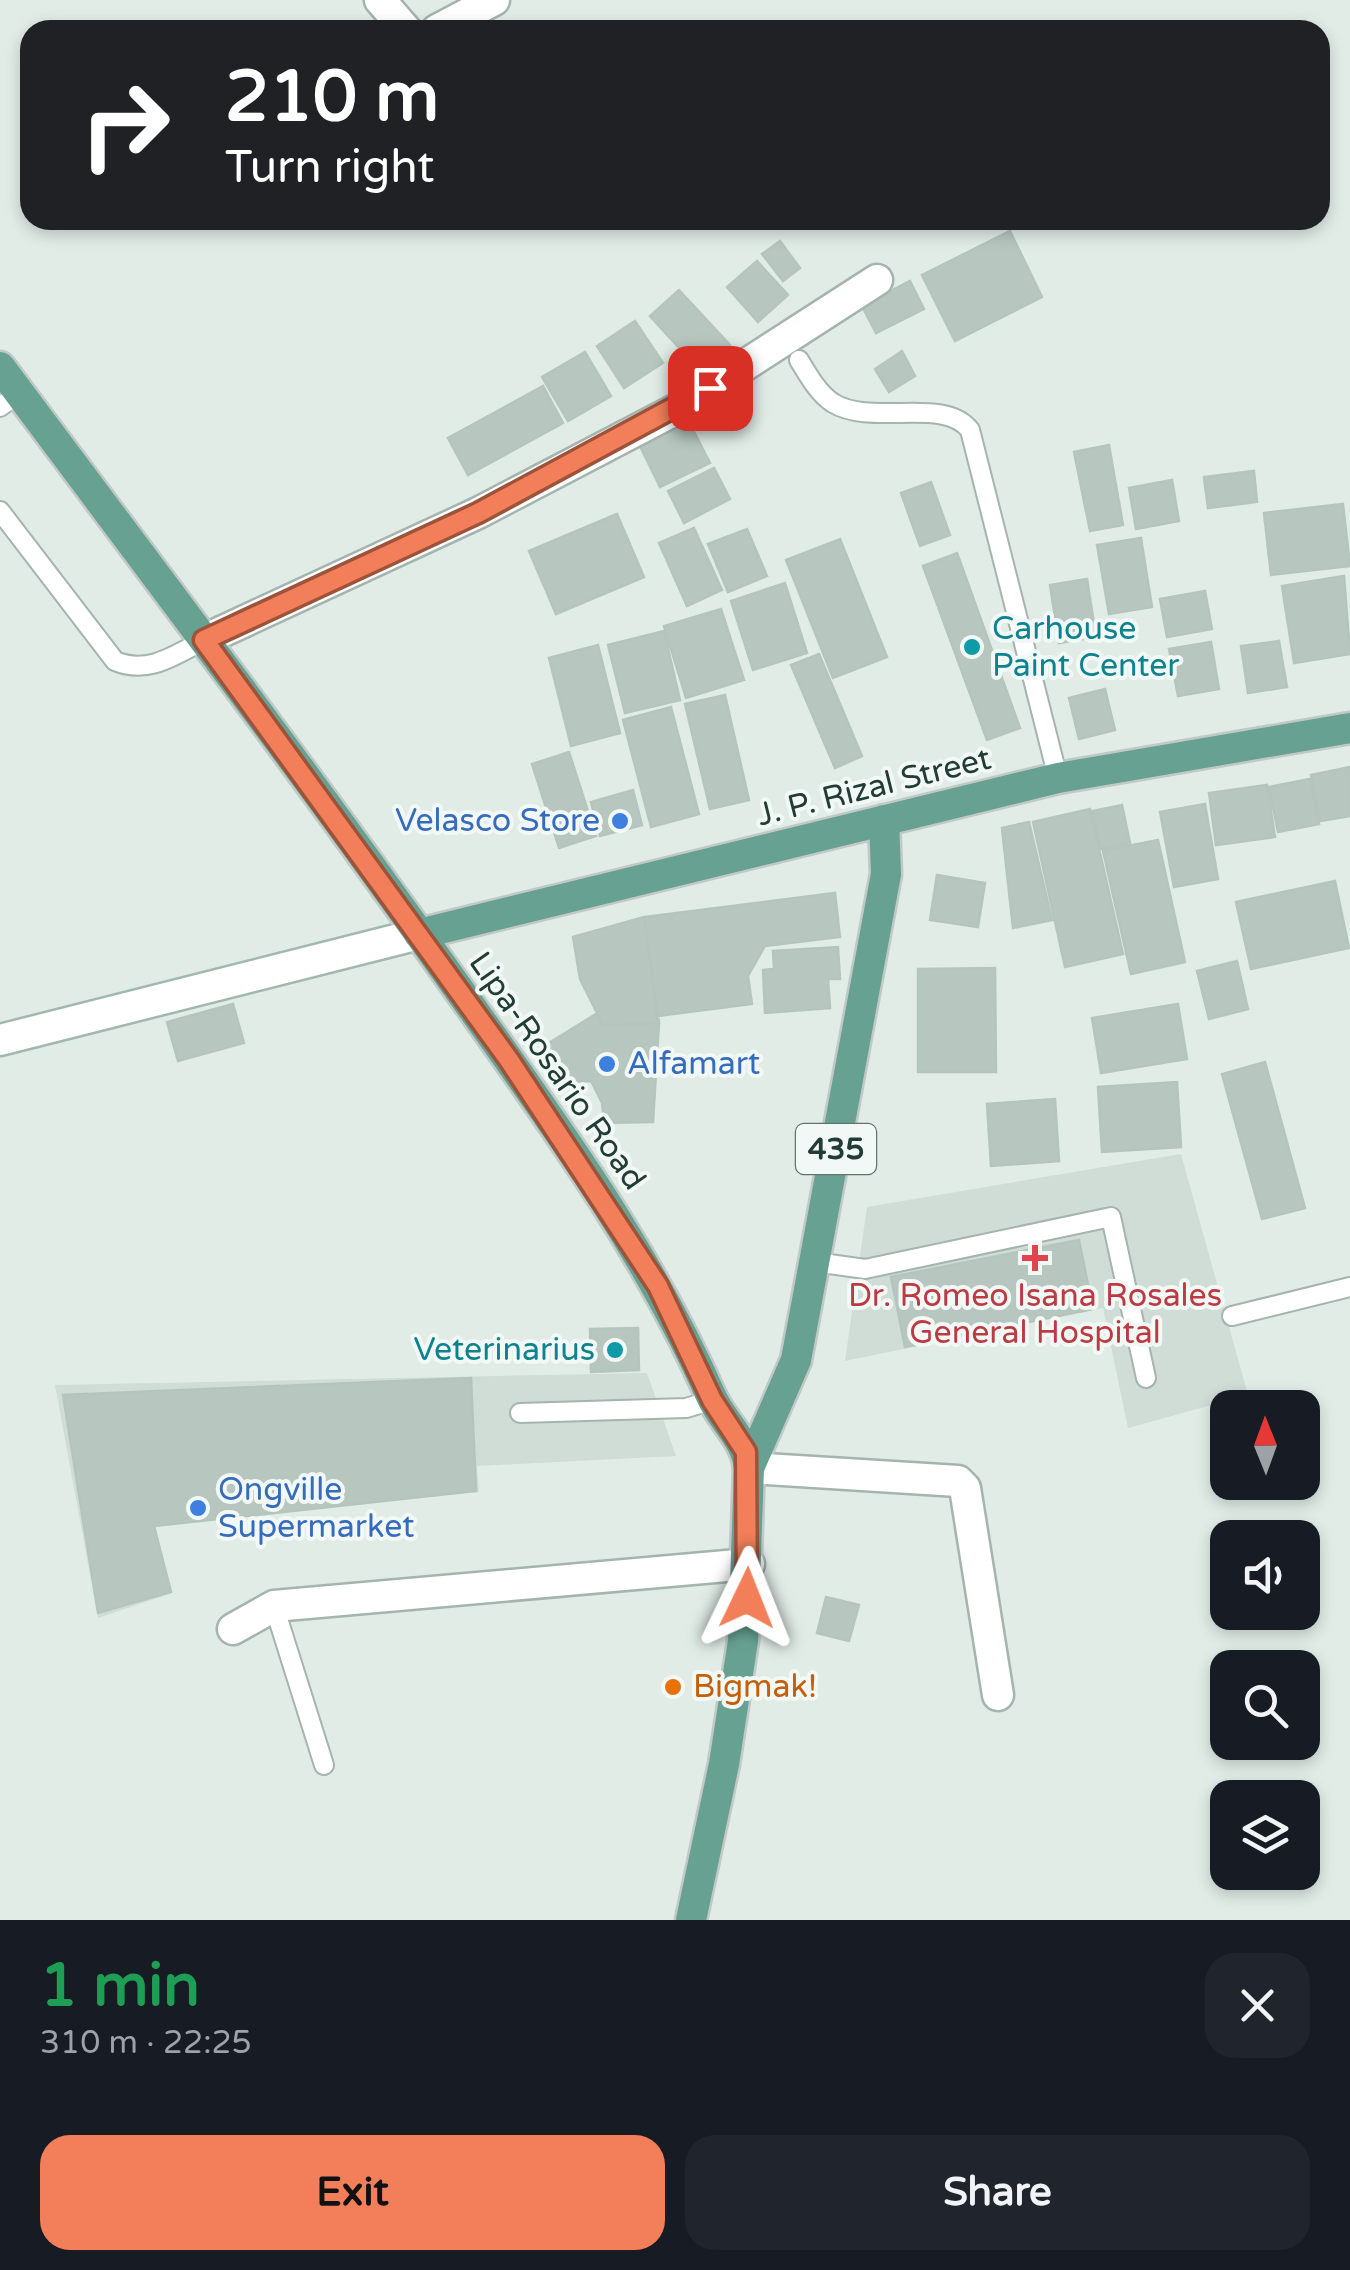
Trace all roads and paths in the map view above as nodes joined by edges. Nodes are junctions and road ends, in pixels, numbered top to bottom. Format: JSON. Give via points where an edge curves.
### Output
{"nodes":[{"id":1,"x":380,"y":0,"type":"edge"},
{"id":2,"x":494,"y":0,"type":"edge"},
{"id":3,"x":397,"y":20,"type":"edge"},
{"id":4,"x":456,"y":20,"type":"edge"},
{"id":5,"x":876,"y":280,"type":"dead end"},
{"id":6,"x":799,"y":360,"type":"dead end"},
{"id":7,"x":0,"y":367,"type":"edge"},
{"id":8,"x":10,"y":400,"type":"edge"},
{"id":9,"x":0,"y":511,"type":"edge"},
{"id":10,"x":204,"y":640,"type":"junction"},
{"id":11,"x":1350,"y":728,"type":"edge"},
{"id":12,"x":1058,"y":778,"type":"junction"},
{"id":13,"x":884,"y":820,"type":"junction"},
{"id":14,"x":419,"y":934,"type":"junction"},
{"id":15,"x":0,"y":1040,"type":"edge"},
{"id":16,"x":815,"y":1262,"type":"junction"},
{"id":17,"x":1350,"y":1287,"type":"edge"},
{"id":18,"x":1232,"y":1316,"type":"dead end"},
{"id":19,"x":1146,"y":1378,"type":"dead end"},
{"id":20,"x":712,"y":1400,"type":"junction"},
{"id":21,"x":520,"y":1413,"type":"dead end"},
{"id":22,"x":749,"y":1468,"type":"junction"},
{"id":23,"x":748,"y":1564,"type":"junction"},
{"id":24,"x":274,"y":1606,"type":"junction"},
{"id":25,"x":233,"y":1629,"type":"dead end"},
{"id":26,"x":998,"y":1695,"type":"dead end"},
{"id":27,"x":324,"y":1765,"type":"dead end"},
{"id":28,"x":691,"y":1920,"type":"edge"}],
"edges":[{"from":1,"to":3,"type":"street"},
{"from":2,"to":4,"type":"street"},
{"from":5,"to":10,"type":"street","via":[[677,409],[478,513]]},
{"from":6,"to":12,"type":"lane","via":[[822,394],[851,411],[942,414],[958,417],[970,430]]},
{"from":7,"to":8,"type":"main road","name":"Lipa-Rosario Road"},
{"from":8,"to":10,"type":"main road","name":"Lipa-Rosario Road"},
{"from":9,"to":10,"type":"lane","via":[[115,661],[157,664]]},
{"from":10,"to":14,"type":"main road","name":"Lipa-Rosario Road"},
{"from":11,"to":12,"type":"main road","name":"J. P. Rizal Street"},
{"from":12,"to":13,"type":"main road","name":"J. P. Rizal Street"},
{"from":13,"to":14,"type":"main road","name":"J. P. Rizal Street"},
{"from":13,"to":16,"type":"main road","number":"435","via":[[886,874]]},
{"from":14,"to":15,"type":"street"},
{"from":14,"to":20,"type":"main road","name":"Lipa-Rosario Road","number":"435","via":[[632,1242]]},
{"from":16,"to":19,"type":"lane","via":[[865,1268],[1111,1216]]},
{"from":16,"to":22,"type":"main road","number":"435","via":[[794,1370]]},
{"from":17,"to":18,"type":"lane"},
{"from":20,"to":21,"type":"lane","via":[[686,1408]]},
{"from":20,"to":22,"type":"main road","name":"Lipa-Rosario Road","number":"435","via":[[743,1445]]},
{"from":22,"to":23,"type":"main road","name":"Lipa-Rosario Road","number":"435"},
{"from":22,"to":26,"type":"street","via":[[958,1481],[965,1488]]},
{"from":23,"to":24,"type":"street"},
{"from":23,"to":28,"type":"main road","name":"Lipa-Rosario Road","number":"435","via":[[732,1719]]},
{"from":24,"to":25,"type":"street"},
{"from":24,"to":27,"type":"lane"}]}
